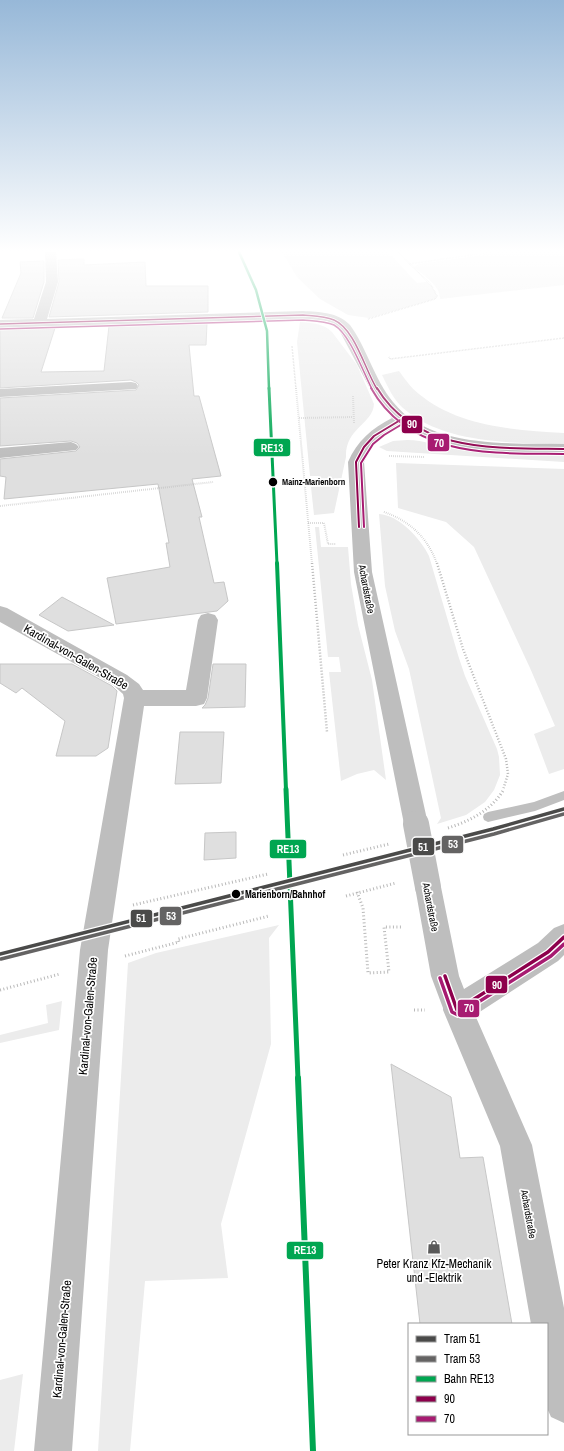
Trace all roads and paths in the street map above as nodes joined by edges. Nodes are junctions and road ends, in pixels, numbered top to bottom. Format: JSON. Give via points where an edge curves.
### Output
{"nodes":[{"id":1,"x":140,"y":320,"type":"edge"},
{"id":2,"x":331,"y":320,"type":"edge"},
{"id":3,"x":362,"y":320,"type":"edge"},
{"id":4,"x":39,"y":322,"type":"joint"},
{"id":5,"x":0,"y":324,"type":"edge"},
{"id":6,"x":343,"y":325,"type":"junction"},
{"id":7,"x":564,"y":338,"type":"edge"},
{"id":8,"x":292,"y":346,"type":"dead end"},
{"id":9,"x":390,"y":359,"type":"dead end"},
{"id":10,"x":131,"y":386,"type":"dead end"},
{"id":11,"x":0,"y":393,"type":"edge"},
{"id":12,"x":353,"y":417,"type":"dead end"},
{"id":13,"x":298,"y":418,"type":"junction"},
{"id":14,"x":402,"y":419,"type":"junction"},
{"id":15,"x":71,"y":447,"type":"dead end"},
{"id":16,"x":564,"y":449,"type":"edge"},
{"id":17,"x":0,"y":453,"type":"edge"},
{"id":18,"x":213,"y":482,"type":"dead end"},
{"id":19,"x":0,"y":506,"type":"edge"},
{"id":20,"x":358,"y":509,"type":"junction"},
{"id":21,"x":308,"y":523,"type":"junction"},
{"id":22,"x":314,"y":523,"type":"dead end"},
{"id":23,"x":0,"y":613,"type":"edge"},
{"id":24,"x":208,"y":620,"type":"dead end"},
{"id":25,"x":136,"y":698,"type":"junction"},
{"id":26,"x":327,"y":732,"type":"dead end"},
{"id":27,"x":444,"y":829,"type":"dead end"},
{"id":28,"x":395,"y":842,"type":"dead end"},
{"id":29,"x":343,"y":855,"type":"dead end"},
{"id":30,"x":268,"y":874,"type":"dead end"},
{"id":31,"x":397,"y":882,"type":"dead end"},
{"id":32,"x":358,"y":892,"type":"junction"},
{"id":33,"x":346,"y":896,"type":"dead end"},
{"id":34,"x":100,"y":912,"type":"junction"},
{"id":35,"x":269,"y":916,"type":"dead end"},
{"id":36,"x":403,"y":927,"type":"dead end"},
{"id":37,"x":564,"y":937,"type":"edge"},
{"id":38,"x":123,"y":956,"type":"dead end"},
{"id":39,"x":93,"y":965,"type":"junction"},
{"id":40,"x":0,"y":990,"type":"edge"},
{"id":41,"x":457,"y":1010,"type":"junction"},
{"id":42,"x":564,"y":1404,"type":"edge"},
{"id":43,"x":53,"y":1451,"type":"edge"}],
"edges":[{"from":1,"to":4,"type":"street"},
{"from":2,"to":6,"type":"street"},
{"from":3,"to":6,"type":"path"},
{"from":4,"to":5,"type":"street"},
{"from":6,"to":14,"type":"street","via":[[385,402]]},
{"from":7,"to":9,"type":"path"},
{"from":8,"to":13,"type":"path"},
{"from":10,"to":11,"type":"street"},
{"from":12,"to":13,"type":"path"},
{"from":13,"to":21,"type":"path"},
{"from":14,"to":16,"type":"street","via":[[423,431],[456,442],[500,447]]},
{"from":14,"to":20,"type":"street","name":"Achardstraße","via":[[370,438],[358,455]]},
{"from":15,"to":17,"type":"street"},
{"from":18,"to":19,"type":"path"},
{"from":20,"to":27,"type":"path","via":[[393,515],[426,540],[507,766],[507,779],[501,796],[489,809],[476,817]]},
{"from":20,"to":41,"type":"street","name":"Achardstraße","bridge":true,"via":[[363,572],[445,976]]},
{"from":21,"to":22,"type":"path"},
{"from":21,"to":26,"type":"path"},
{"from":23,"to":25,"type":"street","name":"Kardinal-von-Galen-Straße","via":[[120,680],[132,690]]},
{"from":24,"to":25,"type":"street","via":[[196,698]]},
{"from":25,"to":34,"type":"street","name":"Kardinal-von-Galen-Straße"},
{"from":28,"to":29,"type":"path"},
{"from":30,"to":34,"type":"path"},
{"from":31,"to":32,"type":"path"},
{"from":32,"to":33,"type":"path"},
{"from":32,"to":36,"type":"path","via":[[363,908],[368,973],[389,972],[384,927]]},
{"from":34,"to":39,"type":"street","name":"Kardinal-von-Galen-Straße"},
{"from":35,"to":38,"type":"path"},
{"from":37,"to":41,"type":"street","via":[[548,952]]},
{"from":39,"to":40,"type":"path"},
{"from":39,"to":43,"type":"street","name":"Kardinal-von-Galen-Straße"},
{"from":41,"to":42,"type":"street","name":"Achardstraße","via":[[516,1145]]}]}
